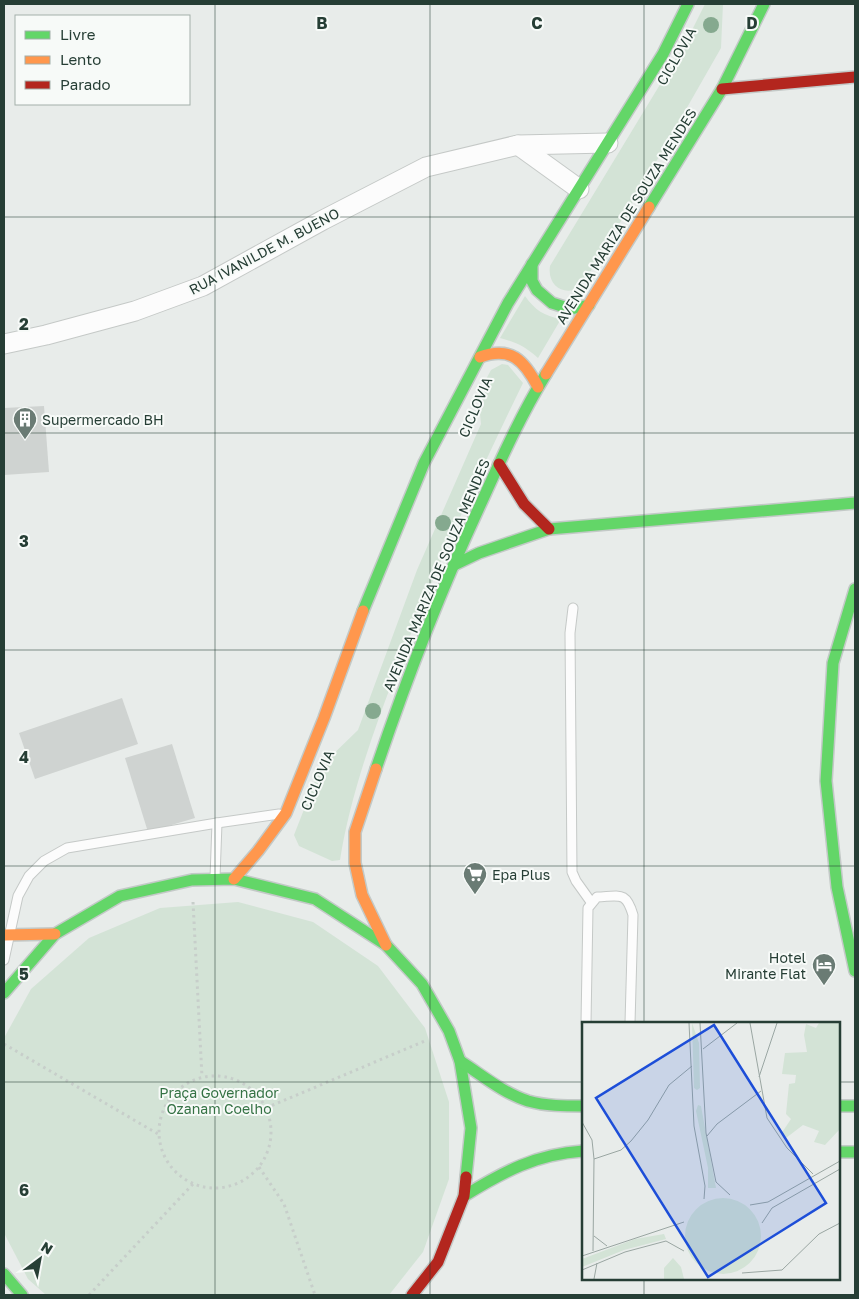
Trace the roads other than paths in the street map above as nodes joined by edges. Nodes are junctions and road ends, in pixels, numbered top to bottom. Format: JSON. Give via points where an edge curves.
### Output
{"nodes":[{"id":1,"x":688,"y":4,"type":"edge"},
{"id":2,"x":764,"y":4,"type":"edge"},
{"id":3,"x":855,"y":77,"type":"edge"},
{"id":4,"x":722,"y":89,"type":"junction"},
{"id":5,"x":608,"y":143,"type":"junction"},
{"id":6,"x":518,"y":145,"type":"junction"},
{"id":7,"x":579,"y":189,"type":"junction"},
{"id":8,"x":532,"y":264,"type":"junction"},
{"id":9,"x":589,"y":305,"type":"junction"},
{"id":10,"x":4,"y":344,"type":"edge"},
{"id":11,"x":480,"y":357,"type":"junction"},
{"id":12,"x":538,"y":387,"type":"junction"},
{"id":13,"x":499,"y":464,"type":"junction"},
{"id":14,"x":855,"y":504,"type":"edge"},
{"id":15,"x":549,"y":529,"type":"junction"},
{"id":16,"x":454,"y":565,"type":"junction"},
{"id":17,"x":855,"y":589,"type":"edge"},
{"id":18,"x":573,"y":608,"type":"dead end"},
{"id":19,"x":286,"y":813,"type":"junction"},
{"id":20,"x":217,"y":823,"type":"junction"},
{"id":21,"x":215,"y":878,"type":"junction"},
{"id":22,"x":234,"y":879,"type":"junction"},
{"id":23,"x":591,"y":902,"type":"junction"},
{"id":24,"x":55,"y":934,"type":"junction"},
{"id":25,"x":6,"y":936,"type":"edge"},
{"id":26,"x":386,"y":945,"type":"junction"},
{"id":27,"x":4,"y":960,"type":"edge"},
{"id":28,"x":855,"y":971,"type":"edge"},
{"id":29,"x":4,"y":993,"type":"edge"},
{"id":30,"x":586,"y":1022,"type":"edge"},
{"id":31,"x":630,"y":1022,"type":"edge"},
{"id":32,"x":460,"y":1061,"type":"junction"},
{"id":33,"x":582,"y":1106,"type":"edge"},
{"id":34,"x":839,"y":1106,"type":"edge"},
{"id":35,"x":855,"y":1106,"type":"edge"},
{"id":36,"x":582,"y":1151,"type":"edge"},
{"id":37,"x":839,"y":1152,"type":"edge"},
{"id":38,"x":855,"y":1152,"type":"edge"},
{"id":39,"x":464,"y":1196,"type":"junction"},
{"id":40,"x":4,"y":1274,"type":"edge"},
{"id":41,"x":22,"y":1295,"type":"edge"},
{"id":42,"x":412,"y":1295,"type":"edge"}],
"edges":[{"from":1,"to":5,"type":"main road","via":[[663,54]]},
{"from":2,"to":4,"type":"main road","name":"AVENIDA MARIZA DE SOUZA MENDES"},
{"from":3,"to":4,"type":"main road"},
{"from":4,"to":9,"type":"main road","name":"AVENIDA MARIZA DE SOUZA MENDES"},
{"from":5,"to":6,"type":"street","name":"RUA IVANILDE M. BUENO"},
{"from":5,"to":7,"type":"main road"},
{"from":6,"to":7,"type":"street"},
{"from":6,"to":10,"type":"street","name":"RUA IVANILDE M. BUENO","via":[[426,167],[204,286],[135,311]]},
{"from":7,"to":8,"type":"main road"},
{"from":8,"to":9,"type":"main road","via":[[532,281],[552,303],[571,309]]},
{"from":8,"to":11,"type":"main road"},
{"from":9,"to":12,"type":"main road","name":"AVENIDA MARIZA DE SOUZA MENDES"},
{"from":11,"to":12,"type":"main road","via":[[501,351],[519,359],[531,372]]},
{"from":11,"to":19,"type":"main road","via":[[424,463]]},
{"from":12,"to":13,"type":"main road","name":"AVENIDA MARIZA DE SOUZA MENDES"},
{"from":13,"to":15,"type":"main road","via":[[524,504]]},
{"from":13,"to":16,"type":"main road","name":"AVENIDA MARIZA DE SOUZA MENDES"},
{"from":14,"to":15,"type":"main road"},
{"from":15,"to":16,"type":"main road"},
{"from":16,"to":26,"type":"main road","name":"AVENIDA MARIZA DE SOUZA MENDES","via":[[401,695],[355,832],[355,863],[362,895]]},
{"from":17,"to":28,"type":"main road","via":[[834,663],[826,781],[837,887]]},
{"from":18,"to":23,"type":"lane","via":[[570,633],[572,872]]},
{"from":19,"to":20,"type":"lane"},
{"from":19,"to":22,"type":"main road"},
{"from":20,"to":21,"type":"lane"},
{"from":20,"to":25,"type":"lane","via":[[67,848],[44,861],[29,876],[18,896]]},
{"from":21,"to":22,"type":"main road"},
{"from":21,"to":24,"type":"main road","via":[[120,896]]},
{"from":22,"to":26,"type":"main road","via":[[315,900]]},
{"from":23,"to":30,"type":"lane","via":[[587,917]]},
{"from":23,"to":31,"type":"lane","via":[[598,896],[622,896],[629,902],[633,915]]},
{"from":24,"to":25,"type":"main road"},
{"from":24,"to":29,"type":"main road"},
{"from":25,"to":27,"type":"lane"},
{"from":26,"to":32,"type":"main road","via":[[422,984],[449,1031]]},
{"from":32,"to":33,"type":"main road","via":[[502,1089],[528,1101],[559,1107]]},
{"from":32,"to":39,"type":"main road","via":[[471,1128]]},
{"from":34,"to":35,"type":"main road"},
{"from":36,"to":39,"type":"main road","via":[[563,1151],[507,1170]]},
{"from":37,"to":38,"type":"main road"},
{"from":39,"to":42,"type":"main road","via":[[438,1262]]},
{"from":40,"to":41,"type":"main road"}]}
